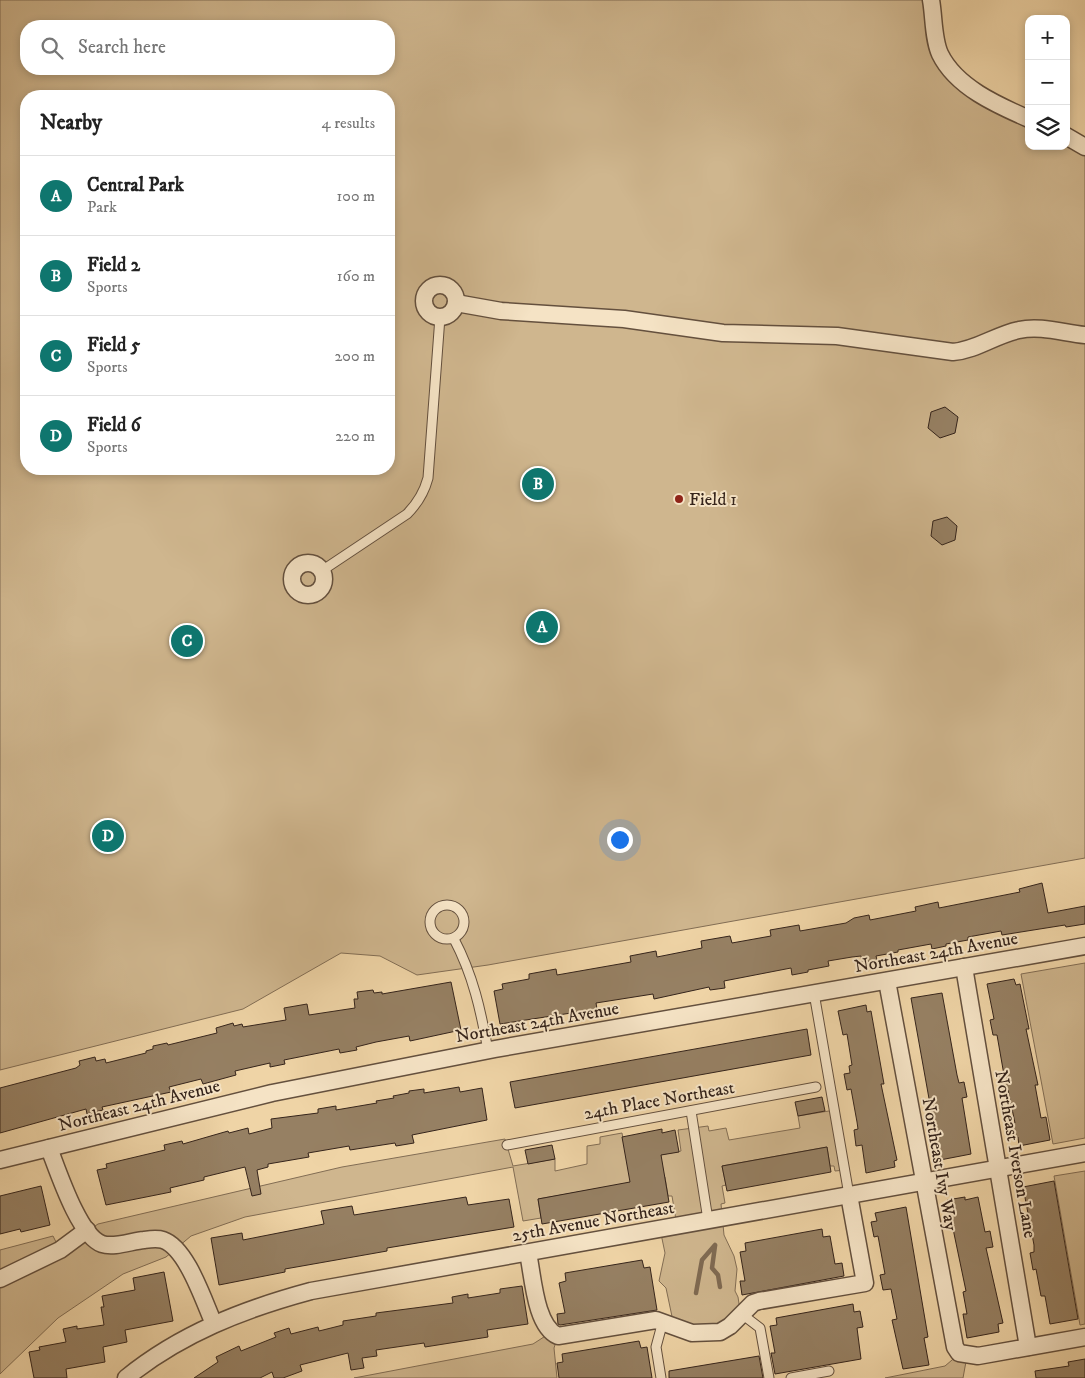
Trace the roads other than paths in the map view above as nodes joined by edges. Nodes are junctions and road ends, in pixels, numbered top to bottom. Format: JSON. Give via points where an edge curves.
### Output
{"nodes":[{"id":1,"x":931,"y":0,"type":"edge"},
{"id":2,"x":1025,"y":117,"type":"edge"},
{"id":3,"x":1070,"y":138,"type":"edge"},
{"id":4,"x":1085,"y":147,"type":"edge"},
{"id":5,"x":456,"y":303,"type":"junction"},
{"id":6,"x":440,"y":317,"type":"junction"},
{"id":7,"x":1085,"y":335,"type":"edge"},
{"id":8,"x":323,"y":570,"type":"dead end"},
{"id":9,"x":454,"y":938,"type":"dead end"},
{"id":10,"x":1085,"y":946,"type":"edge"},
{"id":11,"x":964,"y":967,"type":"junction"},
{"id":12,"x":887,"y":981,"type":"junction"},
{"id":13,"x":814,"y":993,"type":"junction"},
{"id":14,"x":488,"y":1051,"type":"junction"},
{"id":15,"x":816,"y":1088,"type":"dead end"},
{"id":16,"x":691,"y":1111,"type":"junction"},
{"id":17,"x":507,"y":1145,"type":"dead end"},
{"id":18,"x":48,"y":1148,"type":"junction"},
{"id":19,"x":1085,"y":1153,"type":"edge"},
{"id":20,"x":0,"y":1160,"type":"edge"},
{"id":21,"x":998,"y":1168,"type":"junction"},
{"id":22,"x":923,"y":1181,"type":"junction"},
{"id":23,"x":849,"y":1195,"type":"junction"},
{"id":24,"x":708,"y":1220,"type":"junction"},
{"id":25,"x":87,"y":1230,"type":"junction"},
{"id":26,"x":528,"y":1253,"type":"junction"},
{"id":27,"x":0,"y":1279,"type":"edge"},
{"id":28,"x":743,"y":1315,"type":"junction"},
{"id":29,"x":663,"y":1320,"type":"junction"},
{"id":30,"x":214,"y":1324,"type":"junction"},
{"id":31,"x":1085,"y":1337,"type":"edge"},
{"id":32,"x":1028,"y":1347,"type":"junction"},
{"id":33,"x":829,"y":1371,"type":"dead end"},
{"id":34,"x":126,"y":1378,"type":"edge"},
{"id":35,"x":661,"y":1378,"type":"edge"},
{"id":36,"x":769,"y":1378,"type":"edge"},
{"id":37,"x":791,"y":1378,"type":"edge"}],
"edges":[{"from":1,"to":2,"type":"street","via":[[939,52],[957,77],[1004,108]]},
{"from":3,"to":4,"type":"street"},
{"from":5,"to":6,"type":"street","via":[[452,312]]},
{"from":5,"to":6,"type":"street","via":[[454,292],[446,286],[431,287],[424,296],[425,307],[432,315]]},
{"from":5,"to":7,"type":"street","via":[[501,311],[624,319],[722,333],[837,336],[953,352],[967,351],[1022,329]]},
{"from":6,"to":8,"type":"lane","via":[[428,478],[424,491],[407,514]]},
{"from":9,"to":14,"type":"lane","via":[[478,998]]},
{"from":10,"to":11,"type":"street","name":"Northeast 24th Avenue"},
{"from":11,"to":12,"type":"street","name":"Northeast 24th Avenue"},
{"from":11,"to":21,"type":"street","name":"Northeast Iverson Lane"},
{"from":12,"to":13,"type":"street","name":"Northeast 24th Avenue"},
{"from":12,"to":22,"type":"street","name":"Northeast Ivy Way"},
{"from":13,"to":14,"type":"street","name":"Northeast 24th Avenue"},
{"from":13,"to":23,"type":"lane"},
{"from":14,"to":18,"type":"street","name":"Northeast 24th Avenue","via":[[272,1093]]},
{"from":15,"to":16,"type":"lane","name":"24th Place Northeast"},
{"from":16,"to":17,"type":"lane","name":"24th Place Northeast"},
{"from":16,"to":24,"type":"lane"},
{"from":18,"to":20,"type":"street","name":"Northeast 24th Avenue"},
{"from":18,"to":25,"type":"street"},
{"from":19,"to":21,"type":"street","name":"25th Avenue Northeast"},
{"from":21,"to":22,"type":"street","name":"25th Avenue Northeast"},
{"from":21,"to":32,"type":"street","name":"Northeast Iverson Lane"},
{"from":22,"to":23,"type":"street","name":"25th Avenue Northeast"},
{"from":22,"to":32,"type":"street","name":"Northeast Ivy Way","via":[[952,1338],[959,1353],[978,1356]]},
{"from":23,"to":24,"type":"street","name":"25th Avenue Northeast"},
{"from":23,"to":28,"type":"street","via":[[865,1283],[759,1301]]},
{"from":24,"to":26,"type":"street","name":"25th Avenue Northeast"},
{"from":25,"to":27,"type":"street","via":[[60,1250]]},
{"from":25,"to":30,"type":"street","via":[[103,1244],[154,1239],[164,1240],[176,1248]]},
{"from":26,"to":29,"type":"street","via":[[541,1318],[550,1332],[558,1336]]},
{"from":26,"to":30,"type":"street","name":"25th Avenue Northeast","via":[[311,1291]]},
{"from":28,"to":29,"type":"street","via":[[720,1332],[706,1334],[692,1333]]},
{"from":28,"to":36,"type":"lane","via":[[760,1328]]},
{"from":29,"to":35,"type":"lane","via":[[656,1347]]},
{"from":30,"to":34,"type":"street","name":"25th Avenue Northeast","via":[[157,1355]]},
{"from":31,"to":32,"type":"street"},
{"from":33,"to":37,"type":"lane"}]}
